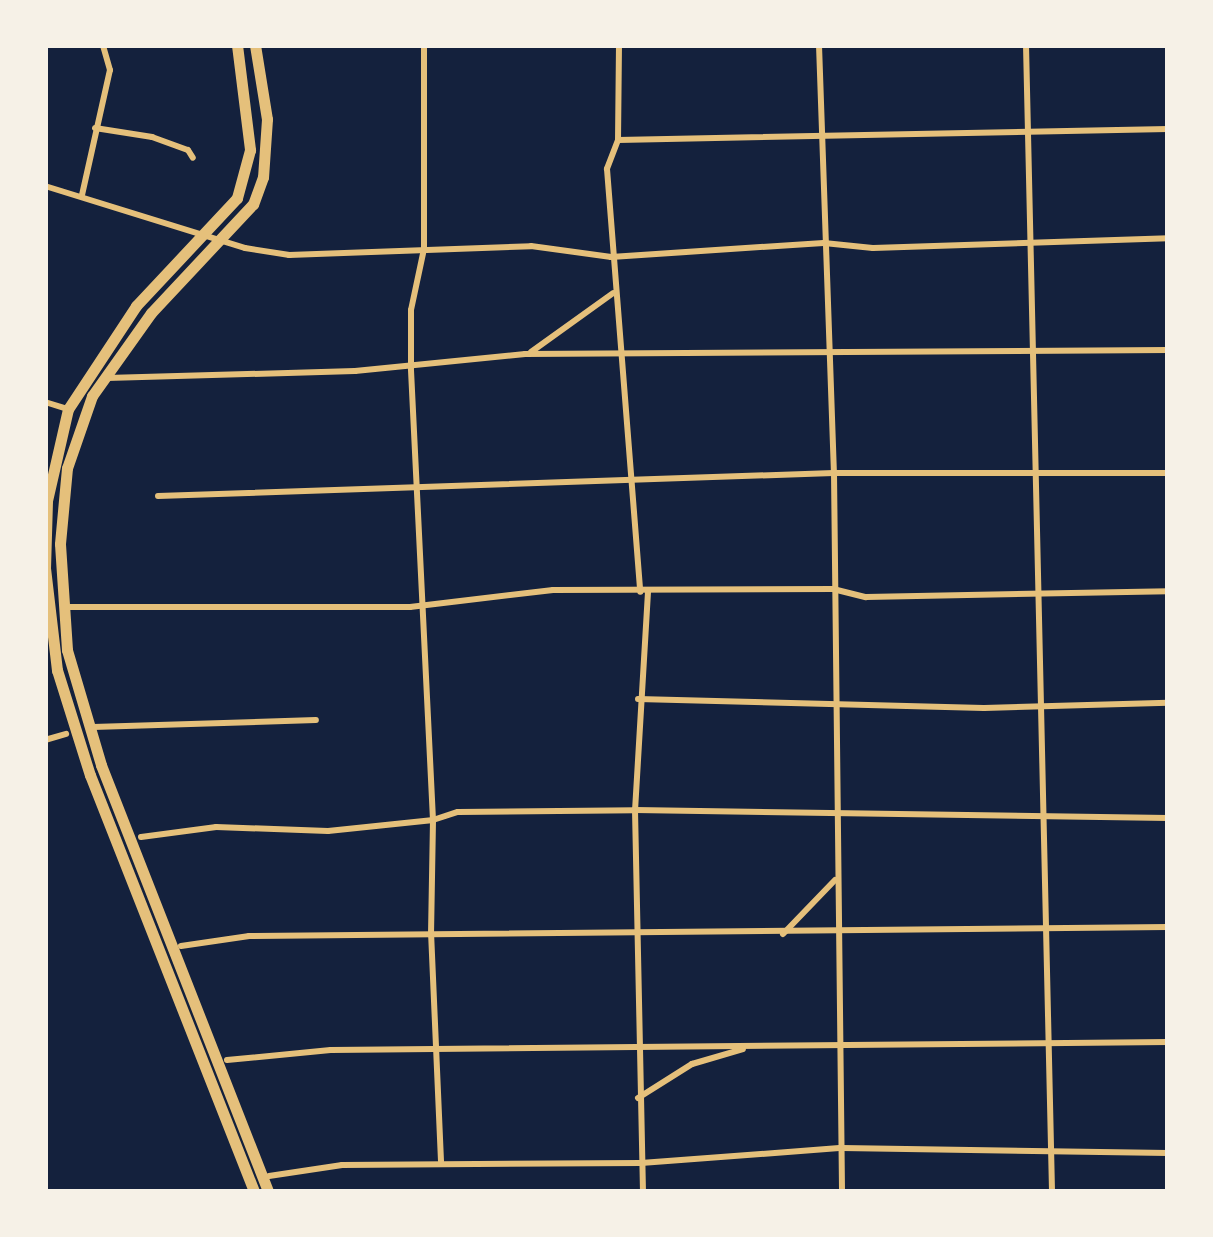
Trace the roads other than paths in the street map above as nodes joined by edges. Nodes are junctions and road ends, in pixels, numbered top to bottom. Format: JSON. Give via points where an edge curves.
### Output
{"nodes":[{"id":1,"x":103,"y":45,"type":"edge"},
{"id":2,"x":238,"y":45,"type":"edge"},
{"id":3,"x":255,"y":45,"type":"edge"},
{"id":4,"x":424,"y":45,"type":"edge"},
{"id":5,"x":619,"y":45,"type":"edge"},
{"id":6,"x":819,"y":45,"type":"edge"},
{"id":7,"x":1026,"y":45,"type":"edge"},
{"id":8,"x":95,"y":128,"type":"junction"},
{"id":9,"x":1168,"y":129,"type":"edge"},
{"id":10,"x":1026,"y":130,"type":"junction"},
{"id":11,"x":618,"y":140,"type":"junction"},
{"id":12,"x":821,"y":140,"type":"junction"},
{"id":13,"x":193,"y":158,"type":"dead end"},
{"id":14,"x":45,"y":186,"type":"edge"},
{"id":15,"x":82,"y":195,"type":"junction"},
{"id":16,"x":219,"y":238,"type":"junction"},
{"id":17,"x":1168,"y":238,"type":"edge"},
{"id":18,"x":1026,"y":240,"type":"junction"},
{"id":19,"x":824,"y":243,"type":"junction"},
{"id":20,"x":424,"y":249,"type":"junction"},
{"id":21,"x":611,"y":257,"type":"junction"},
{"id":22,"x":614,"y":293,"type":"junction"},
{"id":23,"x":1168,"y":350,"type":"edge"},
{"id":24,"x":625,"y":352,"type":"junction"},
{"id":25,"x":1028,"y":353,"type":"junction"},
{"id":26,"x":525,"y":354,"type":"junction"},
{"id":27,"x":826,"y":355,"type":"junction"},
{"id":28,"x":411,"y":368,"type":"junction"},
{"id":29,"x":107,"y":378,"type":"dead end"},
{"id":30,"x":45,"y":402,"type":"edge"},
{"id":31,"x":68,"y":409,"type":"junction"},
{"id":32,"x":834,"y":473,"type":"junction"},
{"id":33,"x":1168,"y":473,"type":"edge"},
{"id":34,"x":1032,"y":474,"type":"junction"},
{"id":35,"x":634,"y":480,"type":"junction"},
{"id":36,"x":418,"y":489,"type":"junction"},
{"id":37,"x":158,"y":496,"type":"dead end"},
{"id":38,"x":833,"y":589,"type":"junction"},
{"id":39,"x":1168,"y":591,"type":"edge"},
{"id":40,"x":644,"y":592,"type":"junction"},
{"id":41,"x":1040,"y":594,"type":"junction"},
{"id":42,"x":422,"y":606,"type":"junction"},
{"id":43,"x":67,"y":607,"type":"dead end"},
{"id":44,"x":638,"y":699,"type":"junction"},
{"id":45,"x":1168,"y":703,"type":"edge"},
{"id":46,"x":1038,"y":704,"type":"junction"},
{"id":47,"x":834,"y":705,"type":"junction"},
{"id":48,"x":316,"y":720,"type":"dead end"},
{"id":49,"x":93,"y":727,"type":"dead end"},
{"id":50,"x":66,"y":734,"type":"dead end"},
{"id":51,"x":45,"y":740,"type":"edge"},
{"id":52,"x":636,"y":810,"type":"junction"},
{"id":53,"x":838,"y":814,"type":"junction"},
{"id":54,"x":1168,"y":818,"type":"edge"},
{"id":55,"x":433,"y":820,"type":"junction"},
{"id":56,"x":1040,"y":820,"type":"junction"},
{"id":57,"x":141,"y":837,"type":"dead end"},
{"id":58,"x":835,"y":880,"type":"junction"},
{"id":59,"x":1168,"y":927,"type":"edge"},
{"id":60,"x":1043,"y":928,"type":"junction"},
{"id":61,"x":841,"y":930,"type":"junction"},
{"id":62,"x":430,"y":935,"type":"junction"},
{"id":63,"x":782,"y":935,"type":"junction"},
{"id":64,"x":636,"y":936,"type":"junction"},
{"id":65,"x":181,"y":946,"type":"dead end"},
{"id":66,"x":1168,"y":1042,"type":"edge"},
{"id":67,"x":636,"y":1046,"type":"junction"},
{"id":68,"x":746,"y":1047,"type":"junction"},
{"id":69,"x":438,"y":1048,"type":"junction"},
{"id":70,"x":842,"y":1048,"type":"junction"},
{"id":71,"x":1046,"y":1048,"type":"junction"},
{"id":72,"x":227,"y":1060,"type":"dead end"},
{"id":73,"x":637,"y":1099,"type":"junction"},
{"id":74,"x":1053,"y":1147,"type":"junction"},
{"id":75,"x":842,"y":1148,"type":"junction"},
{"id":76,"x":1168,"y":1154,"type":"edge"},
{"id":77,"x":441,"y":1161,"type":"junction"},
{"id":78,"x":641,"y":1163,"type":"junction"},
{"id":79,"x":269,"y":1176,"type":"dead end"},
{"id":80,"x":254,"y":1192,"type":"edge"},
{"id":81,"x":268,"y":1192,"type":"edge"},
{"id":82,"x":643,"y":1192,"type":"edge"},
{"id":83,"x":842,"y":1192,"type":"edge"},
{"id":84,"x":1052,"y":1192,"type":"edge"}],
"edges":[{"from":1,"to":8,"type":"street","via":[[110,70]]},
{"from":2,"to":31,"type":"main road","via":[[250,150],[236,198],[136,306]]},
{"from":3,"to":16,"type":"main road","via":[[267,119],[264,177],[253,204]]},
{"from":4,"to":20,"type":"street"},
{"from":5,"to":11,"type":"street"},
{"from":6,"to":12,"type":"street"},
{"from":7,"to":10,"type":"street"},
{"from":8,"to":13,"type":"street","via":[[152,138]]},
{"from":8,"to":15,"type":"street"},
{"from":9,"to":10,"type":"street"},
{"from":10,"to":12,"type":"street"},
{"from":10,"to":18,"type":"street"},
{"from":11,"to":12,"type":"street"},
{"from":11,"to":21,"type":"street","via":[[607,169]]},
{"from":12,"to":19,"type":"street"},
{"from":14,"to":15,"type":"street"},
{"from":15,"to":16,"type":"street"},
{"from":16,"to":20,"type":"street","via":[[289,255]]},
{"from":16,"to":81,"type":"main road","via":[[150,313],[92,396],[67,468],[61,597],[66,650],[101,765]]},
{"from":17,"to":18,"type":"street"},
{"from":18,"to":19,"type":"street","via":[[873,248]]},
{"from":18,"to":25,"type":"street"},
{"from":19,"to":21,"type":"street"},
{"from":19,"to":27,"type":"street"},
{"from":20,"to":21,"type":"street","via":[[531,246]]},
{"from":20,"to":28,"type":"street","via":[[412,310]]},
{"from":21,"to":22,"type":"street"},
{"from":22,"to":24,"type":"street"},
{"from":22,"to":26,"type":"street"},
{"from":23,"to":25,"type":"street"},
{"from":24,"to":26,"type":"street"},
{"from":24,"to":27,"type":"street"},
{"from":24,"to":35,"type":"street"},
{"from":25,"to":27,"type":"street"},
{"from":25,"to":34,"type":"street"},
{"from":26,"to":28,"type":"street"},
{"from":27,"to":32,"type":"street"},
{"from":28,"to":29,"type":"street"},
{"from":28,"to":36,"type":"street"},
{"from":30,"to":31,"type":"street"},
{"from":31,"to":80,"type":"main road","via":[[47,502],[57,670],[90,775]]},
{"from":32,"to":34,"type":"street"},
{"from":32,"to":35,"type":"street"},
{"from":32,"to":38,"type":"street"},
{"from":33,"to":34,"type":"street"},
{"from":34,"to":41,"type":"street"},
{"from":35,"to":36,"type":"street"},
{"from":35,"to":40,"type":"street"},
{"from":36,"to":37,"type":"street"},
{"from":36,"to":42,"type":"street"},
{"from":38,"to":40,"type":"street"},
{"from":38,"to":41,"type":"street","via":[[866,597]]},
{"from":38,"to":47,"type":"street"},
{"from":39,"to":41,"type":"street"},
{"from":40,"to":42,"type":"street","via":[[553,590]]},
{"from":40,"to":44,"type":"street"},
{"from":41,"to":46,"type":"street"},
{"from":42,"to":43,"type":"street"},
{"from":42,"to":55,"type":"street"},
{"from":44,"to":47,"type":"street"},
{"from":44,"to":52,"type":"street"},
{"from":45,"to":46,"type":"street"},
{"from":46,"to":47,"type":"street"},
{"from":46,"to":56,"type":"street"},
{"from":47,"to":53,"type":"street"},
{"from":48,"to":49,"type":"street"},
{"from":50,"to":51,"type":"street"},
{"from":52,"to":53,"type":"street"},
{"from":52,"to":55,"type":"street","via":[[458,812]]},
{"from":52,"to":64,"type":"street"},
{"from":53,"to":56,"type":"street"},
{"from":53,"to":58,"type":"street"},
{"from":54,"to":56,"type":"street"},
{"from":55,"to":57,"type":"street","via":[[328,830],[200,828]]},
{"from":55,"to":62,"type":"street"},
{"from":56,"to":60,"type":"street"},
{"from":58,"to":61,"type":"street"},
{"from":58,"to":63,"type":"street"},
{"from":59,"to":60,"type":"street"},
{"from":60,"to":61,"type":"street"},
{"from":60,"to":71,"type":"street"},
{"from":61,"to":63,"type":"street"},
{"from":61,"to":70,"type":"street"},
{"from":62,"to":64,"type":"street"},
{"from":62,"to":65,"type":"street","via":[[221,937]]},
{"from":62,"to":69,"type":"street"},
{"from":63,"to":64,"type":"street"},
{"from":64,"to":67,"type":"street"},
{"from":66,"to":71,"type":"street"},
{"from":67,"to":68,"type":"street"},
{"from":67,"to":69,"type":"street"},
{"from":67,"to":73,"type":"street"},
{"from":68,"to":70,"type":"street"},
{"from":68,"to":73,"type":"street","via":[[692,1064]]},
{"from":69,"to":72,"type":"street"},
{"from":69,"to":77,"type":"street"},
{"from":70,"to":71,"type":"street"},
{"from":70,"to":75,"type":"street"},
{"from":71,"to":74,"type":"street"},
{"from":73,"to":78,"type":"street"},
{"from":74,"to":75,"type":"street"},
{"from":74,"to":76,"type":"street"},
{"from":74,"to":84,"type":"street"},
{"from":75,"to":78,"type":"street"},
{"from":75,"to":83,"type":"street"},
{"from":77,"to":78,"type":"street"},
{"from":77,"to":79,"type":"street","via":[[342,1164]]},
{"from":78,"to":82,"type":"street"}]}
